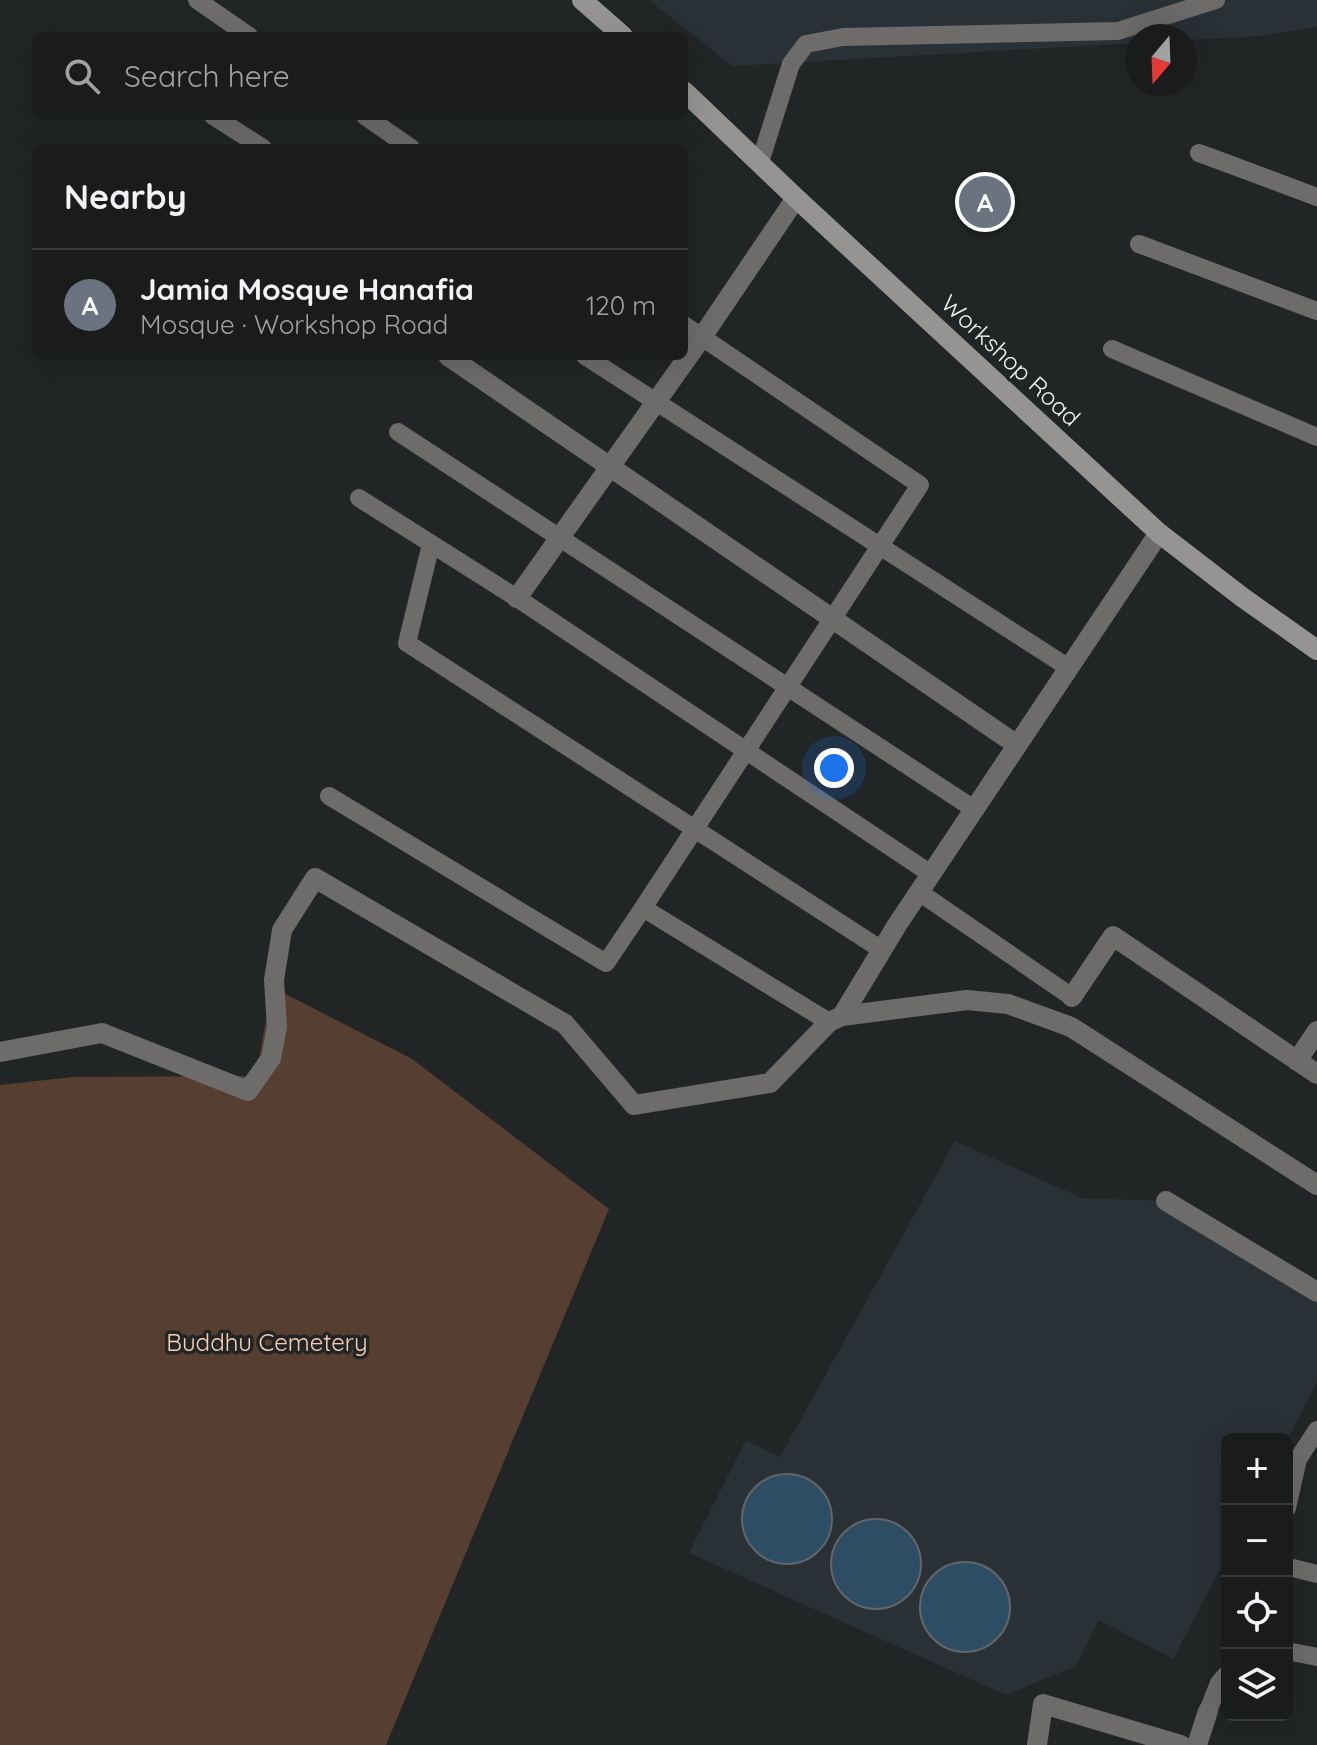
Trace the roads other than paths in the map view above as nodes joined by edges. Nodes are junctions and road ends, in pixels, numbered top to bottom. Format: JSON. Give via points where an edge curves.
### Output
{"nodes":[{"id":1,"x":197,"y":0,"type":"edge"},
{"id":2,"x":582,"y":0,"type":"edge"},
{"id":3,"x":1216,"y":0,"type":"edge"},
{"id":4,"x":243,"y":32,"type":"edge"},
{"id":5,"x":618,"y":32,"type":"edge"},
{"id":6,"x":688,"y":95,"type":"edge"},
{"id":7,"x":219,"y":120,"type":"edge"},
{"id":8,"x":371,"y":120,"type":"edge"},
{"id":9,"x":257,"y":144,"type":"edge"},
{"id":10,"x":405,"y":144,"type":"edge"},
{"id":11,"x":1199,"y":153,"type":"dead end"},
{"id":12,"x":760,"y":162,"type":"junction"},
{"id":13,"x":1317,"y":197,"type":"edge"},
{"id":14,"x":796,"y":198,"type":"junction"},
{"id":15,"x":1139,"y":244,"type":"dead end"},
{"id":16,"x":1317,"y":311,"type":"edge"},
{"id":17,"x":688,"y":328,"type":"edge"},
{"id":18,"x":702,"y":337,"type":"junction"},
{"id":19,"x":1112,"y":349,"type":"dead end"},
{"id":20,"x":688,"y":357,"type":"edge"},
{"id":21,"x":454,"y":360,"type":"edge"},
{"id":22,"x":591,"y":360,"type":"edge"},
{"id":23,"x":686,"y":360,"type":"edge"},
{"id":24,"x":656,"y":402,"type":"junction"},
{"id":25,"x":398,"y":432,"type":"dead end"},
{"id":26,"x":1317,"y":437,"type":"edge"},
{"id":27,"x":610,"y":466,"type":"junction"},
{"id":28,"x":359,"y":498,"type":"dead end"},
{"id":29,"x":1159,"y":533,"type":"junction"},
{"id":30,"x":559,"y":538,"type":"junction"},
{"id":31,"x":431,"y":544,"type":"junction"},
{"id":32,"x":880,"y":546,"type":"junction"},
{"id":33,"x":517,"y":598,"type":"junction"},
{"id":34,"x":832,"y":618,"type":"junction"},
{"id":35,"x":1317,"y":650,"type":"edge"},
{"id":36,"x":1069,"y":668,"type":"junction"},
{"id":37,"x":787,"y":687,"type":"junction"},
{"id":38,"x":1017,"y":745,"type":"junction"},
{"id":39,"x":746,"y":751,"type":"junction"},
{"id":40,"x":329,"y":796,"type":"dead end"},
{"id":41,"x":974,"y":809,"type":"junction"},
{"id":42,"x":695,"y":829,"type":"junction"},
{"id":43,"x":931,"y":874,"type":"junction"},
{"id":44,"x":919,"y":892,"type":"junction"},
{"id":45,"x":643,"y":908,"type":"junction"},
{"id":46,"x":882,"y":950,"type":"junction"},
{"id":47,"x":1072,"y":997,"type":"joint"},
{"id":48,"x":836,"y":1019,"type":"junction"},
{"id":49,"x":1317,"y":1031,"type":"edge"},
{"id":50,"x":0,"y":1052,"type":"edge"},
{"id":51,"x":1297,"y":1061,"type":"junction"},
{"id":52,"x":1317,"y":1074,"type":"edge"},
{"id":53,"x":1317,"y":1185,"type":"edge"},
{"id":54,"x":1166,"y":1201,"type":"dead end"},
{"id":55,"x":1317,"y":1292,"type":"edge"},
{"id":56,"x":1317,"y":1430,"type":"edge"},
{"id":57,"x":1288,"y":1505,"type":"edge"},
{"id":58,"x":1293,"y":1568,"type":"dead end"},
{"id":59,"x":1317,"y":1574,"type":"edge"},
{"id":60,"x":1293,"y":1652,"type":"edge"},
{"id":61,"x":1317,"y":1657,"type":"edge"},
{"id":62,"x":1221,"y":1681,"type":"edge"},
{"id":63,"x":1208,"y":1711,"type":"joint"},
{"id":64,"x":1037,"y":1745,"type":"edge"},
{"id":65,"x":1181,"y":1745,"type":"edge"},
{"id":66,"x":1197,"y":1745,"type":"edge"}],
"edges":[{"from":1,"to":4,"type":"lane"},
{"from":2,"to":5,"type":"main road"},
{"from":3,"to":12,"type":"lane","via":[[1118,31],[843,37],[806,44],[791,64]]},
{"from":6,"to":12,"type":"main road","name":"Workshop Road"},
{"from":7,"to":9,"type":"lane"},
{"from":8,"to":10,"type":"lane"},
{"from":11,"to":13,"type":"lane"},
{"from":12,"to":14,"type":"main road","name":"Workshop Road"},
{"from":14,"to":18,"type":"street"},
{"from":14,"to":29,"type":"main road","name":"Workshop Road"},
{"from":15,"to":16,"type":"lane"},
{"from":17,"to":18,"type":"lane"},
{"from":18,"to":20,"type":"street"},
{"from":18,"to":32,"type":"lane","via":[[920,485]]},
{"from":19,"to":26,"type":"lane"},
{"from":21,"to":27,"type":"street"},
{"from":22,"to":24,"type":"lane"},
{"from":23,"to":24,"type":"street"},
{"from":24,"to":27,"type":"street"},
{"from":24,"to":32,"type":"lane"},
{"from":25,"to":30,"type":"lane"},
{"from":27,"to":30,"type":"street"},
{"from":27,"to":34,"type":"street"},
{"from":28,"to":31,"type":"lane"},
{"from":29,"to":35,"type":"main road","name":"Workshop Road"},
{"from":29,"to":36,"type":"street"},
{"from":30,"to":33,"type":"street"},
{"from":30,"to":37,"type":"lane"},
{"from":31,"to":33,"type":"lane"},
{"from":31,"to":42,"type":"lane","via":[[407,643]]},
{"from":32,"to":34,"type":"lane"},
{"from":32,"to":36,"type":"lane"},
{"from":33,"to":39,"type":"lane"},
{"from":34,"to":37,"type":"lane"},
{"from":34,"to":38,"type":"street"},
{"from":36,"to":38,"type":"street"},
{"from":37,"to":39,"type":"lane"},
{"from":37,"to":41,"type":"lane"},
{"from":38,"to":41,"type":"street"},
{"from":39,"to":42,"type":"lane"},
{"from":39,"to":43,"type":"lane"},
{"from":40,"to":45,"type":"lane","via":[[606,963]]},
{"from":41,"to":43,"type":"street"},
{"from":42,"to":45,"type":"lane"},
{"from":42,"to":46,"type":"lane"},
{"from":43,"to":44,"type":"street"},
{"from":44,"to":46,"type":"street"},
{"from":44,"to":47,"type":"lane"},
{"from":45,"to":48,"type":"lane"},
{"from":46,"to":48,"type":"street"},
{"from":47,"to":51,"type":"street","via":[[1113,936]]},
{"from":48,"to":50,"type":"street","via":[[770,1083],[634,1105],[565,1024],[315,878],[282,930],[271,1058],[248,1091],[102,1033]]},
{"from":48,"to":53,"type":"street","via":[[967,1000],[1008,1004],[1071,1027]]},
{"from":49,"to":51,"type":"street"},
{"from":51,"to":52,"type":"street"},
{"from":54,"to":55,"type":"street"},
{"from":56,"to":57,"type":"lane","via":[[1298,1459]]},
{"from":58,"to":59,"type":"lane"},
{"from":60,"to":61,"type":"lane"},
{"from":62,"to":63,"type":"lane"},
{"from":63,"to":66,"type":"street"},
{"from":64,"to":65,"type":"street","via":[[1043,1704]]}]}
